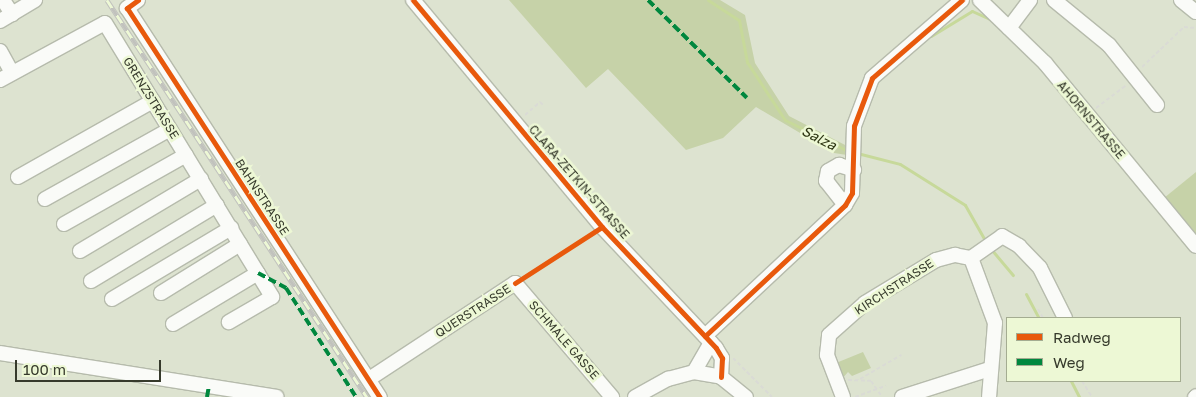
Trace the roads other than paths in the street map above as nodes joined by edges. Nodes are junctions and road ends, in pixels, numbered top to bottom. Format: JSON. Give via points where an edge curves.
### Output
{"nodes":[{"id":1,"x":4,"y":0,"type":"edge"},
{"id":2,"x":34,"y":0,"type":"edge"},
{"id":3,"x":413,"y":0,"type":"edge"},
{"id":4,"x":962,"y":0,"type":"edge"},
{"id":5,"x":980,"y":0,"type":"edge"},
{"id":6,"x":1030,"y":0,"type":"edge"},
{"id":7,"x":1054,"y":0,"type":"edge"},
{"id":8,"x":1181,"y":0,"type":"edge"},
{"id":9,"x":133,"y":4,"type":"edge"},
{"id":10,"x":1196,"y":12,"type":"edge"},
{"id":11,"x":6,"y":18,"type":"edge"},
{"id":12,"x":1009,"y":28,"type":"junction"},
{"id":13,"x":0,"y":51,"type":"edge"},
{"id":14,"x":6,"y":76,"type":"edge"},
{"id":15,"x":153,"y":101,"type":"junction"},
{"id":16,"x":1157,"y":105,"type":"dead end"},
{"id":17,"x":170,"y":129,"type":"junction"},
{"id":18,"x":186,"y":155,"type":"junction"},
{"id":19,"x":854,"y":158,"type":"junction"},
{"id":20,"x":18,"y":177,"type":"dead end"},
{"id":21,"x":201,"y":179,"type":"junction"},
{"id":22,"x":45,"y":199,"type":"dead end"},
{"id":23,"x":217,"y":205,"type":"junction"},
{"id":24,"x":845,"y":205,"type":"junction"},
{"id":25,"x":64,"y":224,"type":"dead end"},
{"id":26,"x":231,"y":228,"type":"junction"},
{"id":27,"x":240,"y":244,"type":"junction"},
{"id":28,"x":1196,"y":246,"type":"edge"},
{"id":29,"x":80,"y":251,"type":"dead end"},
{"id":30,"x":971,"y":258,"type":"junction"},
{"id":31,"x":258,"y":273,"type":"junction"},
{"id":32,"x":90,"y":281,"type":"dead end"},
{"id":33,"x":515,"y":283,"type":"joint"},
{"id":34,"x":161,"y":293,"type":"dead end"},
{"id":35,"x":112,"y":299,"type":"dead end"},
{"id":36,"x":1064,"y":317,"type":"edge"},
{"id":37,"x":230,"y":322,"type":"dead end"},
{"id":38,"x":173,"y":324,"type":"dead end"},
{"id":39,"x":708,"y":340,"type":"junction"},
{"id":40,"x":0,"y":352,"type":"edge"},
{"id":41,"x":990,"y":369,"type":"junction"},
{"id":42,"x":694,"y":372,"type":"junction"},
{"id":43,"x":721,"y":377,"type":"junction"},
{"id":44,"x":369,"y":379,"type":"junction"},
{"id":45,"x":208,"y":392,"type":"edge"},
{"id":46,"x":277,"y":397,"type":"edge"},
{"id":47,"x":380,"y":397,"type":"edge"},
{"id":48,"x":612,"y":397,"type":"edge"},
{"id":49,"x":635,"y":397,"type":"edge"},
{"id":50,"x":746,"y":397,"type":"edge"},
{"id":51,"x":844,"y":397,"type":"edge"},
{"id":52,"x":902,"y":397,"type":"edge"},
{"id":53,"x":988,"y":397,"type":"edge"}],
"edges":[{"from":1,"to":11,"type":"street"},
{"from":2,"to":11,"type":"street"},
{"from":3,"to":39,"type":"street","name":"CLARA-ZETKIN-STRASSE","via":[[602,227]]},
{"from":4,"to":19,"type":"street","via":[[872,78],[858,106]]},
{"from":5,"to":12,"type":"street","name":"AHORNSTRASSE"},
{"from":6,"to":12,"type":"street"},
{"from":7,"to":16,"type":"street","via":[[1109,45]]},
{"from":8,"to":10,"type":"street"},
{"from":9,"to":44,"type":"street","name":"BAHNSTRASSE"},
{"from":12,"to":28,"type":"street","name":"AHORNSTRASSE","via":[[1044,64]]},
{"from":13,"to":14,"type":"street"},
{"from":14,"to":15,"type":"street","name":"GRENZSTRASSE","via":[[104,24]]},
{"from":15,"to":17,"type":"street","name":"GRENZSTRASSE"},
{"from":15,"to":20,"type":"street"},
{"from":17,"to":18,"type":"street","name":"GRENZSTRASSE"},
{"from":17,"to":22,"type":"street"},
{"from":18,"to":21,"type":"street","name":"GRENZSTRASSE"},
{"from":18,"to":25,"type":"street"},
{"from":19,"to":24,"type":"street","via":[[852,193]]},
{"from":19,"to":24,"type":"street","via":[[828,171],[826,181]]},
{"from":21,"to":23,"type":"street","name":"GRENZSTRASSE"},
{"from":21,"to":29,"type":"street"},
{"from":23,"to":26,"type":"street","name":"GRENZSTRASSE"},
{"from":23,"to":32,"type":"street"},
{"from":24,"to":39,"type":"street"},
{"from":26,"to":27,"type":"street","name":"GRENZSTRASSE"},
{"from":26,"to":35,"type":"street"},
{"from":27,"to":31,"type":"street","name":"GRENZSTRASSE"},
{"from":27,"to":34,"type":"street"},
{"from":30,"to":36,"type":"street","via":[[1002,236],[1031,257]]},
{"from":30,"to":41,"type":"street","via":[[994,323]]},
{"from":30,"to":51,"type":"street","name":"KIRCHSTRASSE","via":[[955,254],[936,260],[865,303],[837,326],[826,344],[836,384]]},
{"from":31,"to":37,"type":"street","name":"GRENZSTRASSE","via":[[272,297]]},
{"from":31,"to":38,"type":"street"},
{"from":33,"to":44,"type":"street","name":"QUERSTRASSE"},
{"from":33,"to":48,"type":"street","name":"SCHMALE GASSE"},
{"from":39,"to":42,"type":"street"},
{"from":39,"to":43,"type":"street","name":"CLARA-ZETKIN-STRASSE","via":[[722,358]]},
{"from":40,"to":45,"type":"street"},
{"from":41,"to":52,"type":"street"},
{"from":41,"to":53,"type":"street"},
{"from":42,"to":43,"type":"street"},
{"from":42,"to":49,"type":"street","via":[[668,379]]},
{"from":43,"to":50,"type":"street"},
{"from":44,"to":47,"type":"street","name":"BAHNSTRASSE"},
{"from":45,"to":46,"type":"street"}]}
